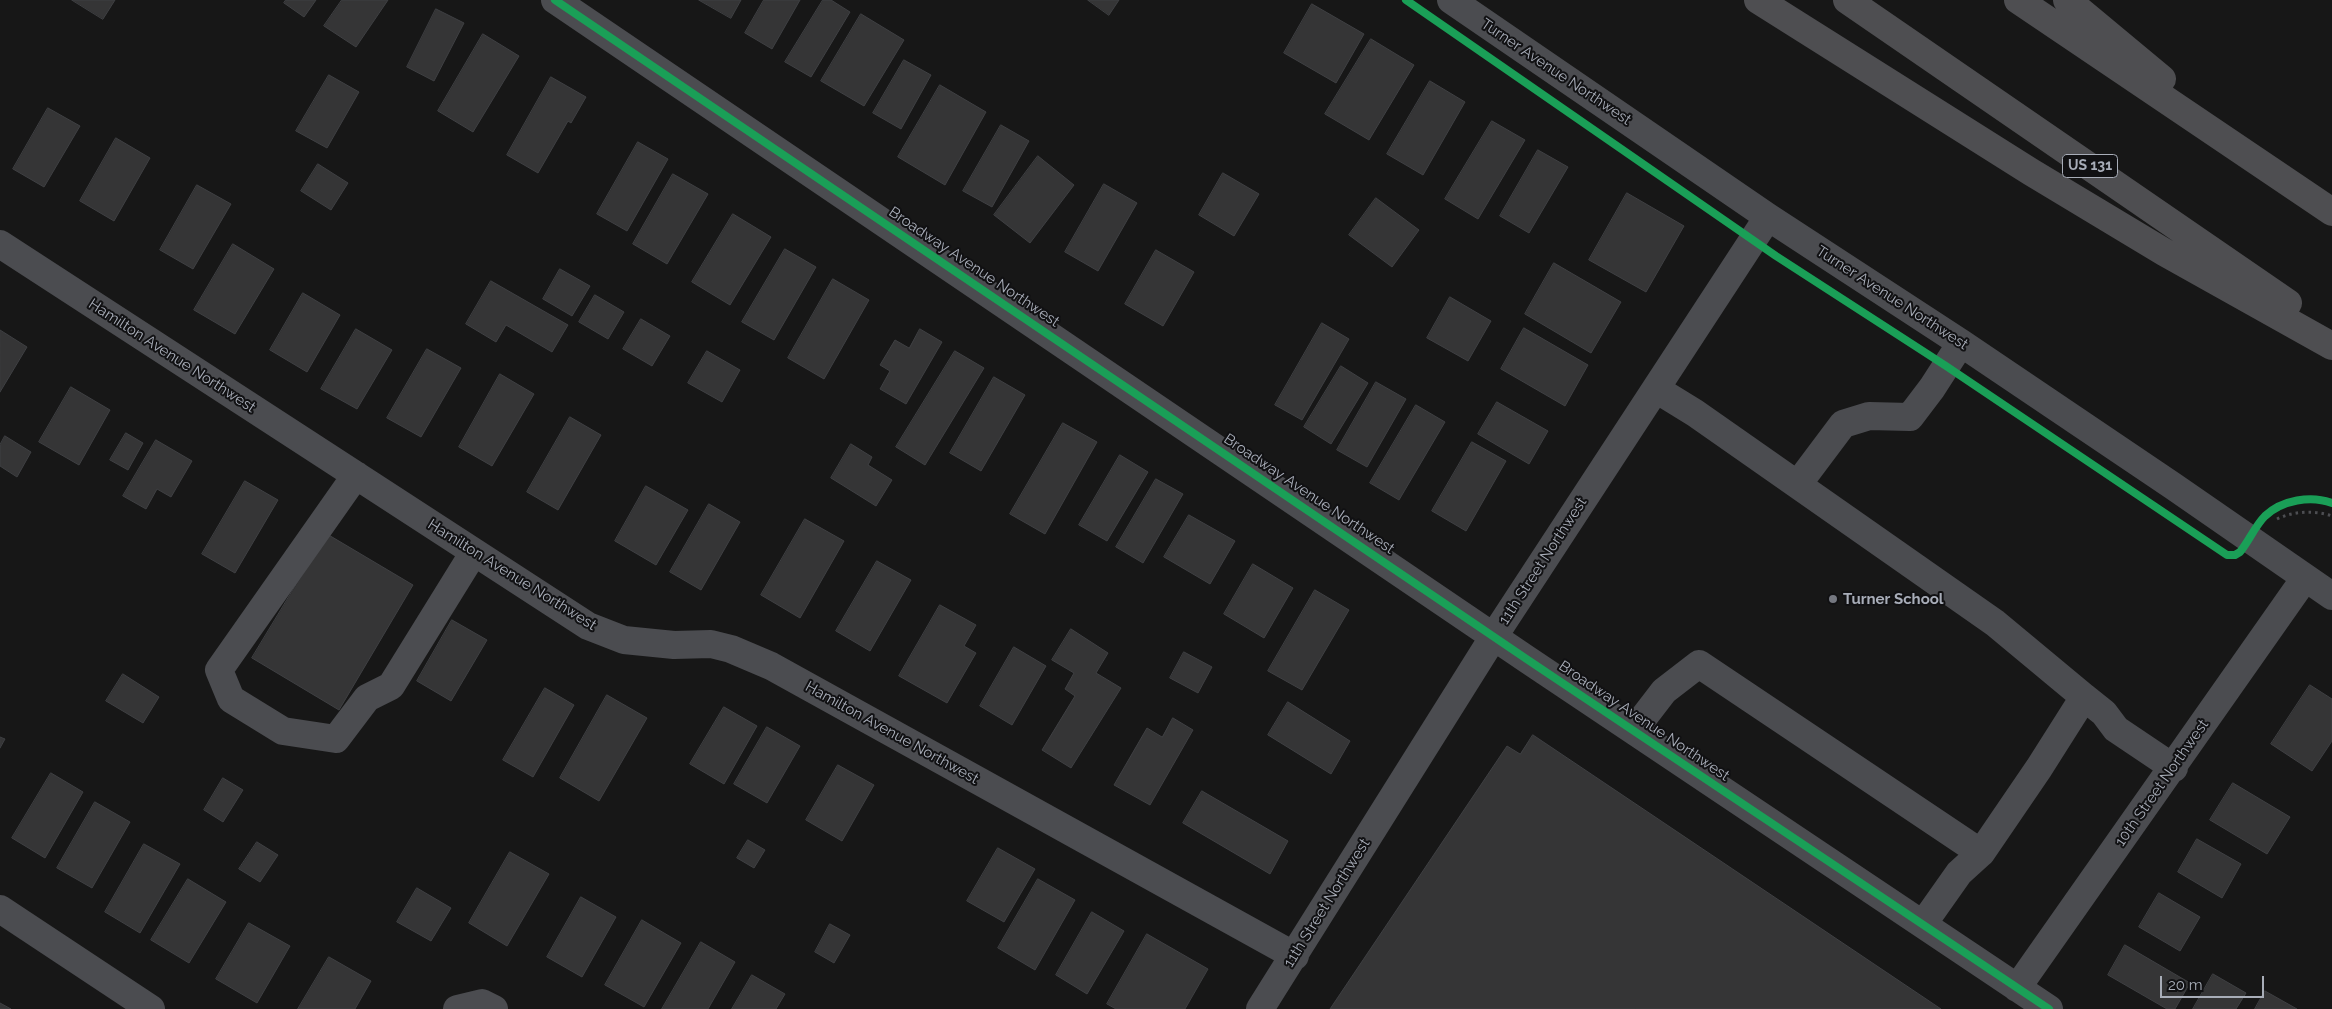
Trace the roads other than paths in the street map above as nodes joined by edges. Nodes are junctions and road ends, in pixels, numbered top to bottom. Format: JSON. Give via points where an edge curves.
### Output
{"nodes":[{"id":1,"x":555,"y":0,"type":"edge"},
{"id":2,"x":1451,"y":0,"type":"edge"},
{"id":3,"x":1758,"y":0,"type":"edge"},
{"id":4,"x":1847,"y":0,"type":"edge"},
{"id":5,"x":2018,"y":0,"type":"edge"},
{"id":6,"x":2068,"y":0,"type":"edge"},
{"id":7,"x":2276,"y":175,"type":"junction"},
{"id":8,"x":2332,"y":212,"type":"edge"},
{"id":9,"x":1768,"y":217,"type":"junction"},
{"id":10,"x":0,"y":244,"type":"edge"},
{"id":11,"x":2332,"y":334,"type":"edge"},
{"id":12,"x":1961,"y":342,"type":"junction"},
{"id":13,"x":2332,"y":346,"type":"edge"},
{"id":14,"x":1656,"y":389,"type":"junction"},
{"id":15,"x":356,"y":475,"type":"junction"},
{"id":16,"x":1798,"y":484,"type":"junction"},
{"id":17,"x":474,"y":552,"type":"junction"},
{"id":18,"x":2306,"y":578,"type":"junction"},
{"id":19,"x":2332,"y":596,"type":"edge"},
{"id":20,"x":1494,"y":636,"type":"junction"},
{"id":21,"x":2084,"y":697,"type":"junction"},
{"id":22,"x":1634,"y":730,"type":"junction"},
{"id":23,"x":2174,"y":768,"type":"junction"},
{"id":24,"x":1981,"y":852,"type":"junction"},
{"id":25,"x":0,"y":909,"type":"edge"},
{"id":26,"x":1923,"y":924,"type":"junction"},
{"id":27,"x":1295,"y":956,"type":"junction"},
{"id":28,"x":2017,"y":988,"type":"junction"},
{"id":29,"x":151,"y":1009,"type":"edge"},
{"id":30,"x":457,"y":1009,"type":"edge"},
{"id":31,"x":494,"y":1009,"type":"edge"},
{"id":32,"x":1260,"y":1009,"type":"edge"},
{"id":33,"x":2049,"y":1009,"type":"edge"}],
"edges":[{"from":1,"to":20,"type":"street","name":"Broadway Avenue Northwest"},
{"from":2,"to":9,"type":"street","name":"Turner Avenue Northwest"},
{"from":3,"to":13,"type":"highway","via":[[2031,172],[2164,252]]},
{"from":4,"to":11,"type":"highway","number":"US 131"},
{"from":5,"to":7,"type":"highway"},
{"from":6,"to":7,"type":"highway"},
{"from":7,"to":8,"type":"highway"},
{"from":9,"to":12,"type":"street","name":"Turner Avenue Northwest"},
{"from":9,"to":14,"type":"street","name":"11th Street Northwest"},
{"from":10,"to":15,"type":"street","name":"Hamilton Avenue Northwest"},
{"from":12,"to":16,"type":"street","via":[[1910,417],[1868,416],[1843,424]]},
{"from":12,"to":18,"type":"street","name":"Turner Avenue Northwest"},
{"from":14,"to":16,"type":"street"},
{"from":14,"to":20,"type":"street","name":"11th Street Northwest"},
{"from":15,"to":17,"type":"street","name":"Hamilton Avenue Northwest"},
{"from":15,"to":17,"type":"street","via":[[219,670],[231,699],[283,731],[336,739],[367,698],[391,686]]},
{"from":16,"to":21,"type":"street","via":[[1995,623]]},
{"from":17,"to":27,"type":"street","name":"Hamilton Avenue Northwest","via":[[588,626],[624,640],[711,644],[771,666]]},
{"from":18,"to":19,"type":"street","name":"Turner Avenue Northwest"},
{"from":18,"to":23,"type":"street","name":"10th Street Northwest"},
{"from":20,"to":22,"type":"street","name":"Broadway Avenue Northwest"},
{"from":20,"to":27,"type":"street","name":"11th Street Northwest"},
{"from":21,"to":23,"type":"street","via":[[2104,713],[2116,729]]},
{"from":21,"to":24,"type":"street"},
{"from":22,"to":24,"type":"street","via":[[1664,691],[1699,664]]},
{"from":22,"to":26,"type":"street","name":"Broadway Avenue Northwest"},
{"from":23,"to":28,"type":"street","name":"10th Street Northwest"},
{"from":24,"to":26,"type":"street","via":[[1959,873]]},
{"from":25,"to":29,"type":"street"},
{"from":26,"to":28,"type":"street","name":"Broadway Avenue Northwest"},
{"from":27,"to":32,"type":"street","name":"11th Street Northwest"},
{"from":28,"to":33,"type":"street","name":"Broadway Avenue Northwest"},
{"from":30,"to":31,"type":"street","via":[[482,1003]]}]}
